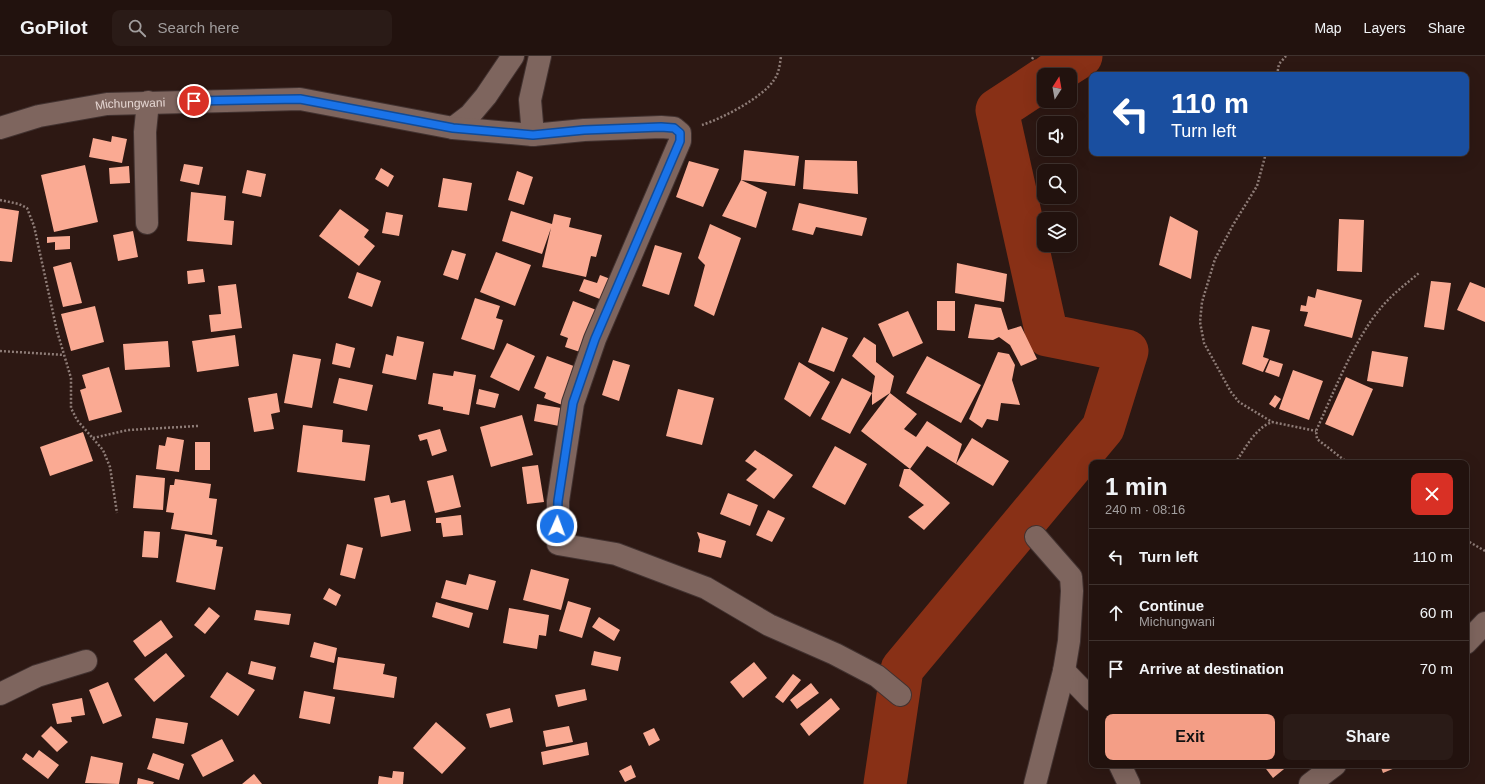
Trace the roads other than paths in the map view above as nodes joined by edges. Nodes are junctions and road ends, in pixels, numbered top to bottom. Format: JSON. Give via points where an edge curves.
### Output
{"nodes":[{"id":1,"x":513,"y":56,"type":"edge"},
{"id":2,"x":540,"y":56,"type":"edge"},
{"id":3,"x":148,"y":102,"type":"junction"},
{"id":4,"x":0,"y":128,"type":"edge"},
{"id":5,"x":453,"y":128,"type":"junction"},
{"id":6,"x":533,"y":135,"type":"junction"},
{"id":7,"x":147,"y":223,"type":"dead end"},
{"id":8,"x":1036,"y":537,"type":"dead end"},
{"id":9,"x":1485,"y":623,"type":"edge"},
{"id":10,"x":1469,"y":640,"type":"edge"},
{"id":11,"x":86,"y":661,"type":"dead end"},
{"id":12,"x":1064,"y":672,"type":"junction"},
{"id":13,"x":0,"y":694,"type":"edge"},
{"id":14,"x":900,"y":695,"type":"dead end"},
{"id":15,"x":1089,"y":697,"type":"edge"},
{"id":16,"x":1121,"y":768,"type":"edge"},
{"id":17,"x":1331,"y":768,"type":"edge"},
{"id":18,"x":1035,"y":784,"type":"edge"},
{"id":19,"x":1129,"y":784,"type":"edge"},
{"id":20,"x":1310,"y":784,"type":"edge"}],
"edges":[{"from":1,"to":5,"type":"street","via":[[486,96],[470,115]]},
{"from":2,"to":6,"type":"street","via":[[530,100]]},
{"from":3,"to":4,"type":"street","name":"Michungwani","via":[[73,109]]},
{"from":3,"to":5,"type":"street","name":"Michungwani","via":[[300,99]]},
{"from":3,"to":7,"type":"street","via":[[145,132]]},
{"from":5,"to":6,"type":"street","name":"Michungwani"},
{"from":6,"to":14,"type":"street","name":"Michungwani","via":[[661,127],[674,128],[680,133],[680,141],[595,339],[573,403],[558,501],[558,544],[616,554],[706,588],[769,626],[835,654],[877,676]]},
{"from":8,"to":12,"type":"street","via":[[1071,577],[1069,641]]},
{"from":9,"to":10,"type":"street"},
{"from":11,"to":13,"type":"street","via":[[37,676]]},
{"from":12,"to":15,"type":"street"},
{"from":12,"to":18,"type":"street"},
{"from":16,"to":19,"type":"street"},
{"from":17,"to":20,"type":"street"}]}
